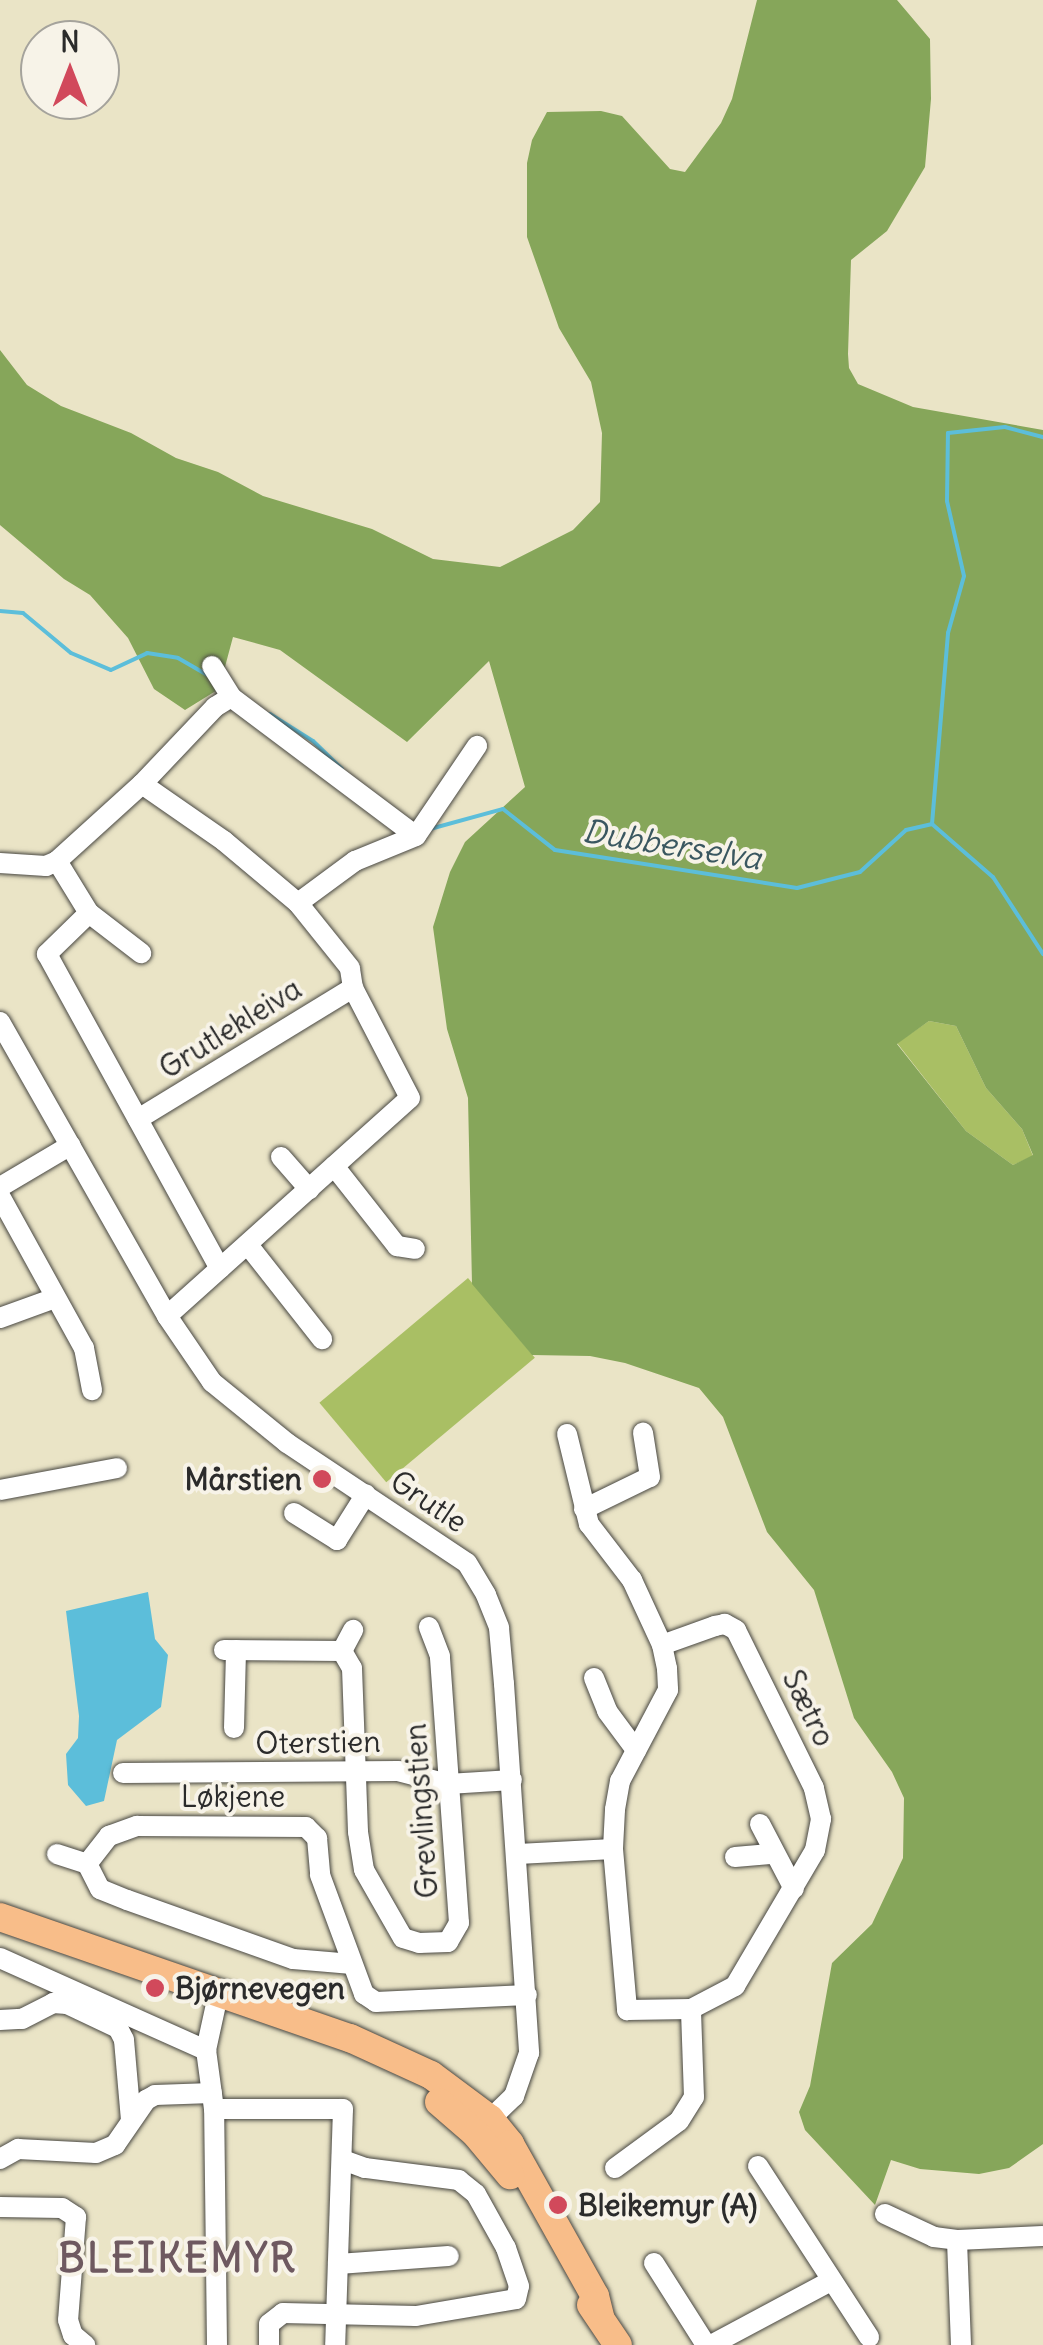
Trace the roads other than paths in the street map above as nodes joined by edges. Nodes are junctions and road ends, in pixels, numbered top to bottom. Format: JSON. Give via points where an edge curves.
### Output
{"nodes":[{"id":1,"x":212,"y":666,"type":"dead end"},
{"id":2,"x":231,"y":697,"type":"junction"},
{"id":3,"x":477,"y":746,"type":"dead end"},
{"id":4,"x":142,"y":784,"type":"junction"},
{"id":5,"x":416,"y":836,"type":"junction"},
{"id":6,"x":58,"y":860,"type":"junction"},
{"id":7,"x":0,"y":863,"type":"edge"},
{"id":8,"x":298,"y":903,"type":"junction"},
{"id":9,"x":88,"y":913,"type":"junction"},
{"id":10,"x":141,"y":953,"type":"dead end"},
{"id":11,"x":353,"y":988,"type":"junction"},
{"id":12,"x":0,"y":1022,"type":"edge"},
{"id":13,"x":138,"y":1119,"type":"junction"},
{"id":14,"x":71,"y":1145,"type":"junction"},
{"id":15,"x":281,"y":1157,"type":"dead end"},
{"id":16,"x":334,"y":1166,"type":"junction"},
{"id":17,"x":0,"y":1186,"type":"edge"},
{"id":18,"x":309,"y":1189,"type":"junction"},
{"id":19,"x":0,"y":1196,"type":"edge"},
{"id":20,"x":248,"y":1245,"type":"junction"},
{"id":21,"x":415,"y":1249,"type":"dead end"},
{"id":22,"x":220,"y":1269,"type":"junction"},
{"id":23,"x":55,"y":1298,"type":"junction"},
{"id":24,"x":167,"y":1316,"type":"junction"},
{"id":25,"x":0,"y":1318,"type":"edge"},
{"id":26,"x":322,"y":1338,"type":"dead end"},
{"id":27,"x":92,"y":1390,"type":"dead end"},
{"id":28,"x":643,"y":1433,"type":"dead end"},
{"id":29,"x":567,"y":1434,"type":"dead end"},
{"id":30,"x":117,"y":1468,"type":"dead end"},
{"id":31,"x":0,"y":1490,"type":"edge"},
{"id":32,"x":366,"y":1494,"type":"junction"},
{"id":33,"x":584,"y":1510,"type":"junction"},
{"id":34,"x":294,"y":1513,"type":"dead end"},
{"id":35,"x":429,"y":1628,"type":"dead end"},
{"id":36,"x":353,"y":1630,"type":"dead end"},
{"id":37,"x":662,"y":1646,"type":"junction"},
{"id":38,"x":342,"y":1651,"type":"junction"},
{"id":39,"x":594,"y":1678,"type":"dead end"},
{"id":40,"x":234,"y":1728,"type":"dead end"},
{"id":41,"x":636,"y":1750,"type":"junction"},
{"id":42,"x":123,"y":1773,"type":"dead end"},
{"id":43,"x":356,"y":1774,"type":"junction"},
{"id":44,"x":512,"y":1780,"type":"junction"},
{"id":45,"x":448,"y":1784,"type":"junction"},
{"id":46,"x":760,"y":1824,"type":"dead end"},
{"id":47,"x":613,"y":1849,"type":"junction"},
{"id":48,"x":58,"y":1854,"type":"dead end"},
{"id":49,"x":518,"y":1854,"type":"junction"},
{"id":50,"x":773,"y":1854,"type":"junction"},
{"id":51,"x":735,"y":1857,"type":"dead end"},
{"id":52,"x":87,"y":1864,"type":"junction"},
{"id":53,"x":794,"y":1889,"type":"junction"},
{"id":54,"x":0,"y":1917,"type":"edge"},
{"id":55,"x":0,"y":1958,"type":"edge"},
{"id":56,"x":352,"y":1964,"type":"junction"},
{"id":57,"x":218,"y":1995,"type":"junction"},
{"id":58,"x":527,"y":1995,"type":"junction"},
{"id":59,"x":690,"y":2009,"type":"junction"},
{"id":60,"x":0,"y":2020,"type":"edge"},
{"id":61,"x":206,"y":2050,"type":"junction"},
{"id":62,"x":213,"y":2101,"type":"junction"},
{"id":63,"x":132,"y":2120,"type":"junction"},
{"id":64,"x":483,"y":2126,"type":"junction"},
{"id":65,"x":0,"y":2159,"type":"edge"},
{"id":66,"x":343,"y":2160,"type":"junction"},
{"id":67,"x":758,"y":2166,"type":"dead end"},
{"id":68,"x":616,"y":2168,"type":"dead end"},
{"id":69,"x":0,"y":2207,"type":"edge"},
{"id":70,"x":885,"y":2214,"type":"dead end"},
{"id":71,"x":1043,"y":2236,"type":"edge"},
{"id":72,"x":957,"y":2240,"type":"junction"},
{"id":73,"x":449,"y":2256,"type":"dead end"},
{"id":74,"x":654,"y":2263,"type":"dead end"},
{"id":75,"x":338,"y":2264,"type":"junction"},
{"id":76,"x":831,"y":2281,"type":"junction"},
{"id":77,"x":334,"y":2311,"type":"junction"},
{"id":78,"x":869,"y":2337,"type":"dead end"},
{"id":79,"x":85,"y":2345,"type":"edge"},
{"id":80,"x":217,"y":2345,"type":"edge"},
{"id":81,"x":269,"y":2345,"type":"edge"},
{"id":82,"x":334,"y":2345,"type":"edge"},
{"id":83,"x":618,"y":2345,"type":"edge"},
{"id":84,"x":709,"y":2345,"type":"edge"},
{"id":85,"x":962,"y":2345,"type":"edge"}],
"edges":[{"from":1,"to":2,"type":"street"},
{"from":2,"to":4,"type":"street"},
{"from":2,"to":5,"type":"street"},
{"from":3,"to":5,"type":"street"},
{"from":4,"to":6,"type":"street"},
{"from":4,"to":8,"type":"street"},
{"from":5,"to":8,"type":"street","via":[[355,860]]},
{"from":6,"to":7,"type":"street"},
{"from":6,"to":9,"type":"street"},
{"from":8,"to":11,"type":"street","via":[[346,961]]},
{"from":9,"to":10,"type":"street"},
{"from":9,"to":13,"type":"street","name":"Grutlekleiva","via":[[47,954]]},
{"from":11,"to":13,"type":"street","name":"Grutlekleiva"},
{"from":11,"to":16,"type":"street","via":[[410,1098]]},
{"from":12,"to":14,"type":"street","name":"Grutle"},
{"from":13,"to":22,"type":"street","name":"Grutlekleiva"},
{"from":14,"to":17,"type":"street"},
{"from":14,"to":24,"type":"street","name":"Grutle"},
{"from":15,"to":18,"type":"street"},
{"from":16,"to":18,"type":"street"},
{"from":16,"to":21,"type":"street","via":[[398,1246]]},
{"from":18,"to":20,"type":"street"},
{"from":19,"to":23,"type":"street"},
{"from":20,"to":22,"type":"street"},
{"from":20,"to":26,"type":"street"},
{"from":22,"to":24,"type":"street"},
{"from":23,"to":25,"type":"street"},
{"from":23,"to":27,"type":"street","via":[[84,1348]]},
{"from":24,"to":32,"type":"street","name":"Grutle","via":[[212,1382],[286,1443]]},
{"from":28,"to":33,"type":"street","via":[[650,1477]]},
{"from":29,"to":33,"type":"street","name":"Sætro"},
{"from":30,"to":31,"type":"street"},
{"from":32,"to":34,"type":"street","via":[[337,1540]]},
{"from":32,"to":44,"type":"street","name":"Grutle","via":[[467,1564],[486,1595],[498,1628]]},
{"from":33,"to":37,"type":"street","name":"Sætro","via":[[632,1580]]},
{"from":35,"to":45,"type":"street","name":"Grevlingstien","via":[[440,1656]]},
{"from":36,"to":38,"type":"street"},
{"from":37,"to":41,"type":"street","name":"Sætro","via":[[668,1690]]},
{"from":37,"to":53,"type":"street","name":"Sætro","via":[[725,1624],[742,1638],[814,1788],[821,1819],[815,1850]]},
{"from":38,"to":40,"type":"street","via":[[230,1650]]},
{"from":38,"to":43,"type":"street","name":"Grevlingstien","via":[[352,1668]]},
{"from":39,"to":41,"type":"street","via":[[606,1711]]},
{"from":41,"to":47,"type":"street","name":"Sætro","via":[[620,1781]]},
{"from":42,"to":43,"type":"street","name":"Oterstien"},
{"from":43,"to":45,"type":"street","name":"Oterstien","via":[[398,1771]]},
{"from":43,"to":45,"type":"street","name":"Grevlingstien","via":[[364,1870],[403,1938],[419,1944],[448,1942],[459,1922]]},
{"from":44,"to":45,"type":"street","name":"Oterstien"},
{"from":44,"to":49,"type":"street","name":"Grutle"},
{"from":46,"to":50,"type":"street"},
{"from":47,"to":49,"type":"street"},
{"from":47,"to":59,"type":"street","name":"Sætro","via":[[627,2010]]},
{"from":48,"to":52,"type":"street"},
{"from":49,"to":58,"type":"street","name":"Grutle"},
{"from":50,"to":51,"type":"street"},
{"from":50,"to":53,"type":"street"},
{"from":52,"to":56,"type":"street","via":[[100,1888],[126,1900],[293,1959]]},
{"from":52,"to":56,"type":"street","name":"Løkjene","via":[[109,1836],[137,1826],[306,1827],[317,1838],[320,1875]]},
{"from":53,"to":59,"type":"street","name":"Sætro","via":[[746,1974],[722,1995]]},
{"from":54,"to":57,"type":"main road"},
{"from":55,"to":61,"type":"street"},
{"from":56,"to":58,"type":"street","name":"Løkjene","via":[[364,1994],[376,2002]]},
{"from":57,"to":61,"type":"street"},
{"from":57,"to":64,"type":"main road","via":[[402,2059]]},
{"from":58,"to":64,"type":"street","name":"Grutle","via":[[523,2075],[514,2096]]},
{"from":59,"to":68,"type":"street","via":[[694,2097],[679,2121]]},
{"from":60,"to":63,"type":"street","via":[[68,2004],[118,2028]]},
{"from":61,"to":62,"type":"street"},
{"from":62,"to":63,"type":"street","via":[[155,2095]]},
{"from":62,"to":66,"type":"street","via":[[343,2109]]},
{"from":62,"to":80,"type":"street"},
{"from":63,"to":65,"type":"street","via":[[115,2145],[96,2152],[18,2149]]},
{"from":64,"to":83,"type":"main road","via":[[523,2166]]},
{"from":66,"to":75,"type":"street"},
{"from":66,"to":77,"type":"street","via":[[458,2180],[476,2194],[494,2224],[519,2286],[516,2299],[416,2316],[349,2317]]},
{"from":67,"to":76,"type":"street"},
{"from":69,"to":79,"type":"street","via":[[62,2208],[76,2217],[68,2320]]},
{"from":70,"to":72,"type":"street","via":[[934,2238]]},
{"from":71,"to":72,"type":"street"},
{"from":72,"to":85,"type":"street"},
{"from":73,"to":75,"type":"street"},
{"from":74,"to":84,"type":"street"},
{"from":75,"to":77,"type":"street"},
{"from":76,"to":78,"type":"street"},
{"from":76,"to":84,"type":"street"},
{"from":77,"to":81,"type":"street","via":[[283,2313],[270,2324]]},
{"from":77,"to":82,"type":"street"}]}
